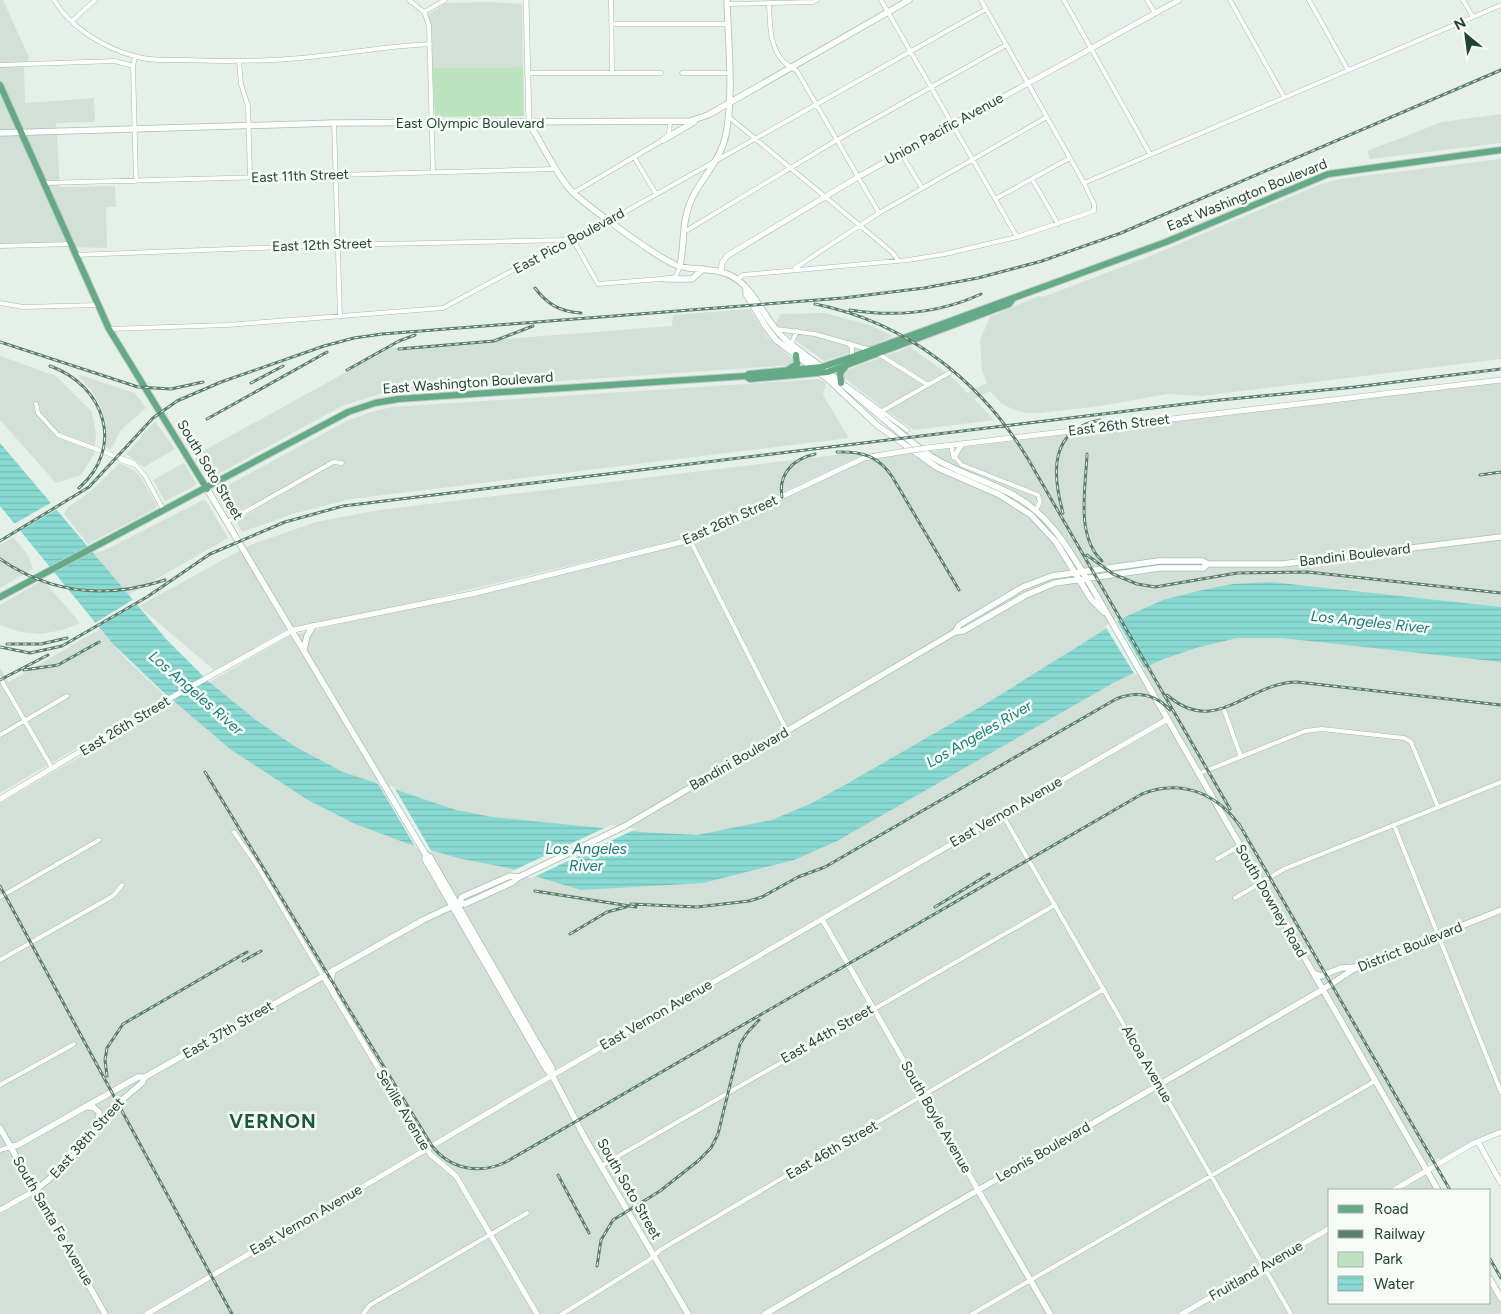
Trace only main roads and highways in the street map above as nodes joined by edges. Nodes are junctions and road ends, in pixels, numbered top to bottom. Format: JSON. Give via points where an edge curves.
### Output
{"nodes":[{"id":1,"x":909,"y":0,"type":"edge"},
{"id":2,"x":727,"y":2,"type":"edge"},
{"id":3,"x":0,"y":85,"type":"edge"},
{"id":4,"x":729,"y":103,"type":"junction"},
{"id":5,"x":698,"y":119,"type":"junction"},
{"id":6,"x":528,"y":122,"type":"junction"},
{"id":7,"x":21,"y":132,"type":"junction"},
{"id":8,"x":0,"y":133,"type":"edge"},
{"id":9,"x":663,"y":140,"type":"road end"},
{"id":10,"x":1501,"y":150,"type":"edge"},
{"id":11,"x":680,"y":266,"type":"junction"},
{"id":12,"x":703,"y":269,"type":"junction"},
{"id":13,"x":666,"y":279,"type":"road end"},
{"id":14,"x":771,"y":330,"type":"junction"},
{"id":15,"x":875,"y":352,"type":"junction"},
{"id":16,"x":796,"y":355,"type":"junction"},
{"id":17,"x":845,"y":367,"type":"junction"},
{"id":18,"x":813,"y":368,"type":"junction"},
{"id":19,"x":786,"y":370,"type":"junction"},
{"id":20,"x":821,"y":370,"type":"junction"},
{"id":21,"x":828,"y":372,"type":"junction"},
{"id":22,"x":746,"y":376,"type":"junction"},
{"id":23,"x":841,"y":383,"type":"junction"},
{"id":24,"x":207,"y":489,"type":"junction"},
{"id":25,"x":1501,"y":537,"type":"edge"},
{"id":26,"x":1208,"y":564,"type":"junction"},
{"id":27,"x":1075,"y":572,"type":"junction"},
{"id":28,"x":1082,"y":572,"type":"junction"},
{"id":29,"x":1096,"y":577,"type":"junction"},
{"id":30,"x":1086,"y":578,"type":"junction"},
{"id":31,"x":1079,"y":579,"type":"junction"},
{"id":32,"x":1094,"y":591,"type":"junction"},
{"id":33,"x":0,"y":597,"type":"edge"},
{"id":34,"x":1104,"y":612,"type":"junction"},
{"id":35,"x":313,"y":626,"type":"road end"},
{"id":36,"x":955,"y":632,"type":"junction"},
{"id":37,"x":304,"y":649,"type":"junction"},
{"id":38,"x":456,"y":904,"type":"junction"},
{"id":39,"x":1501,"y":910,"type":"edge"},
{"id":40,"x":1359,"y":967,"type":"junction"},
{"id":41,"x":334,"y":970,"type":"junction"},
{"id":42,"x":1313,"y":973,"type":"junction"},
{"id":43,"x":1322,"y":990,"type":"junction"},
{"id":44,"x":334,"y":995,"type":"road end"},
{"id":45,"x":145,"y":1077,"type":"junction"},
{"id":46,"x":86,"y":1106,"type":"junction"},
{"id":47,"x":99,"y":1123,"type":"junction"},
{"id":48,"x":0,"y":1128,"type":"edge"},
{"id":49,"x":10,"y":1146,"type":"junction"},
{"id":50,"x":1437,"y":1189,"type":"edge"},
{"id":51,"x":36,"y":1190,"type":"junction"},
{"id":52,"x":978,"y":1190,"type":"junction"},
{"id":53,"x":1491,"y":1281,"type":"edge"},
{"id":54,"x":1501,"y":1298,"type":"edge"},
{"id":55,"x":106,"y":1314,"type":"edge"},
{"id":56,"x":688,"y":1314,"type":"edge"},
{"id":57,"x":765,"y":1314,"type":"edge"},
{"id":58,"x":1050,"y":1314,"type":"edge"}],
"edges":[{"from":1,"to":4,"type":"main road","name":"East Olympic Boulevard"},
{"from":2,"to":4,"type":"main road"},
{"from":3,"to":7,"type":"main road","name":"South Soto Street"},
{"from":4,"to":5,"type":"main road","name":"East Olympic Boulevard"},
{"from":4,"to":11,"type":"main road","via":[[724,141],[717,160],[691,199],[682,232]]},
{"from":5,"to":6,"type":"main road","name":"East Olympic Boulevard","via":[[670,122]]},
{"from":5,"to":9,"type":"main road"},
{"from":6,"to":7,"type":"main road","name":"East Olympic Boulevard","via":[[334,123]]},
{"from":6,"to":11,"type":"main road","via":[[573,193]]},
{"from":7,"to":8,"type":"main road","name":"East Olympic Boulevard"},
{"from":7,"to":24,"type":"main road","name":"South Soto Street","via":[[109,329]]},
{"from":10,"to":15,"type":"main road","name":"East Washington Boulevard","via":[[1328,174],[1166,242]]},
{"from":11,"to":12,"type":"main road"},
{"from":12,"to":13,"type":"main road","via":[[692,279]]},
{"from":12,"to":14,"type":"main road","via":[[721,271],[737,279],[751,292]]},
{"from":14,"to":16,"type":"main road"},
{"from":14,"to":20,"type":"main road","name":"South Downey Road"},
{"from":15,"to":17,"type":"main road","name":"East Washington Boulevard"},
{"from":15,"to":20,"type":"main road","name":"East Washington Boulevard"},
{"from":16,"to":18,"type":"main road"},
{"from":16,"to":19,"type":"main road","via":[[797,364]]},
{"from":17,"to":21,"type":"main road","name":"East Washington Boulevard"},
{"from":17,"to":23,"type":"main road","via":[[840,373]]},
{"from":18,"to":19,"type":"main road","name":"East Washington Boulevard"},
{"from":18,"to":20,"type":"main road","name":"East Washington Boulevard"},
{"from":19,"to":22,"type":"main road","name":"East Washington Boulevard"},
{"from":20,"to":21,"type":"main road","name":"East Washington Boulevard"},
{"from":20,"to":22,"type":"main road","name":"East Washington Boulevard","via":[[750,379]]},
{"from":20,"to":27,"type":"main road","name":"South Downey Road","via":[[878,426],[924,459],[1026,511],[1056,542]]},
{"from":21,"to":23,"type":"main road","name":"South Downey Road"},
{"from":22,"to":24,"type":"main road","name":"East Washington Boulevard","via":[[379,402],[348,412]]},
{"from":23,"to":28,"type":"main road","name":"South Downey Road","via":[[888,425],[932,456],[1015,496],[1036,510],[1057,532]]},
{"from":24,"to":33,"type":"main road","name":"East Washington Boulevard"},
{"from":24,"to":37,"type":"main road","name":"South Soto Street"},
{"from":25,"to":26,"type":"main road","name":"Bandini Boulevard","via":[[1282,564]]},
{"from":26,"to":28,"type":"main road","name":"Bandini Boulevard","via":[[1202,561],[1159,561]]},
{"from":26,"to":29,"type":"main road","name":"Bandini Boulevard","via":[[1203,568],[1159,568]]},
{"from":27,"to":28,"type":"main road","name":"Bandini Boulevard"},
{"from":27,"to":31,"type":"main road","name":"South Downey Road"},
{"from":27,"to":36,"type":"main road","name":"Bandini Boulevard","via":[[1052,576],[1024,587],[959,625]]},
{"from":28,"to":30,"type":"main road","name":"South Downey Road"},
{"from":29,"to":30,"type":"main road","name":"Bandini Boulevard"},
{"from":29,"to":32,"type":"main road"},
{"from":30,"to":31,"type":"main road","name":"Bandini Boulevard"},
{"from":30,"to":32,"type":"main road","name":"South Downey Road"},
{"from":31,"to":34,"type":"main road","name":"South Downey Road","via":[[1091,599]]},
{"from":31,"to":36,"type":"main road","name":"Bandini Boulevard","via":[[1039,589],[963,631]]},
{"from":32,"to":34,"type":"main road","name":"South Downey Road"},
{"from":34,"to":42,"type":"main road","name":"South Downey Road"},
{"from":35,"to":37,"type":"main road","via":[[306,636]]},
{"from":36,"to":38,"type":"main road","name":"Bandini Boulevard","via":[[625,826],[519,876],[513,882],[465,904]]},
{"from":37,"to":38,"type":"main road","name":"South Soto Street","via":[[426,855],[425,860]]},
{"from":38,"to":41,"type":"main road","name":"East 37th Street"},
{"from":38,"to":56,"type":"main road","name":"South Soto Street","via":[[601,1166]]},
{"from":39,"to":40,"type":"main road","name":"District Boulevard"},
{"from":40,"to":42,"type":"main road","via":[[1341,968],[1321,976]]},
{"from":40,"to":43,"type":"main road","name":"District Boulevard","via":[[1338,977]]},
{"from":41,"to":44,"type":"main road","via":[[331,981]]},
{"from":41,"to":45,"type":"main road","name":"East 37th Street"},
{"from":42,"to":43,"type":"main road","name":"South Downey Road"},
{"from":43,"to":50,"type":"main road","name":"South Downey Road"},
{"from":43,"to":52,"type":"main road","name":"Leonis Boulevard"},
{"from":45,"to":46,"type":"main road","name":"East 37th Street","via":[[138,1077]]},
{"from":45,"to":47,"type":"main road","name":"East 38th Street"},
{"from":46,"to":47,"type":"main road","via":[[99,1112]]},
{"from":46,"to":49,"type":"main road","name":"East 37th Street","via":[[18,1145]]},
{"from":47,"to":51,"type":"main road","name":"East 38th Street","via":[[72,1160]]},
{"from":48,"to":49,"type":"main road","name":"South Santa Fe Avenue"},
{"from":49,"to":51,"type":"main road","name":"South Santa Fe Avenue"},
{"from":51,"to":55,"type":"main road","name":"South Santa Fe Avenue"},
{"from":52,"to":57,"type":"main road","name":"Leonis Boulevard"},
{"from":52,"to":58,"type":"main road","name":"South Boyle Avenue"},
{"from":53,"to":54,"type":"main road"}]}
